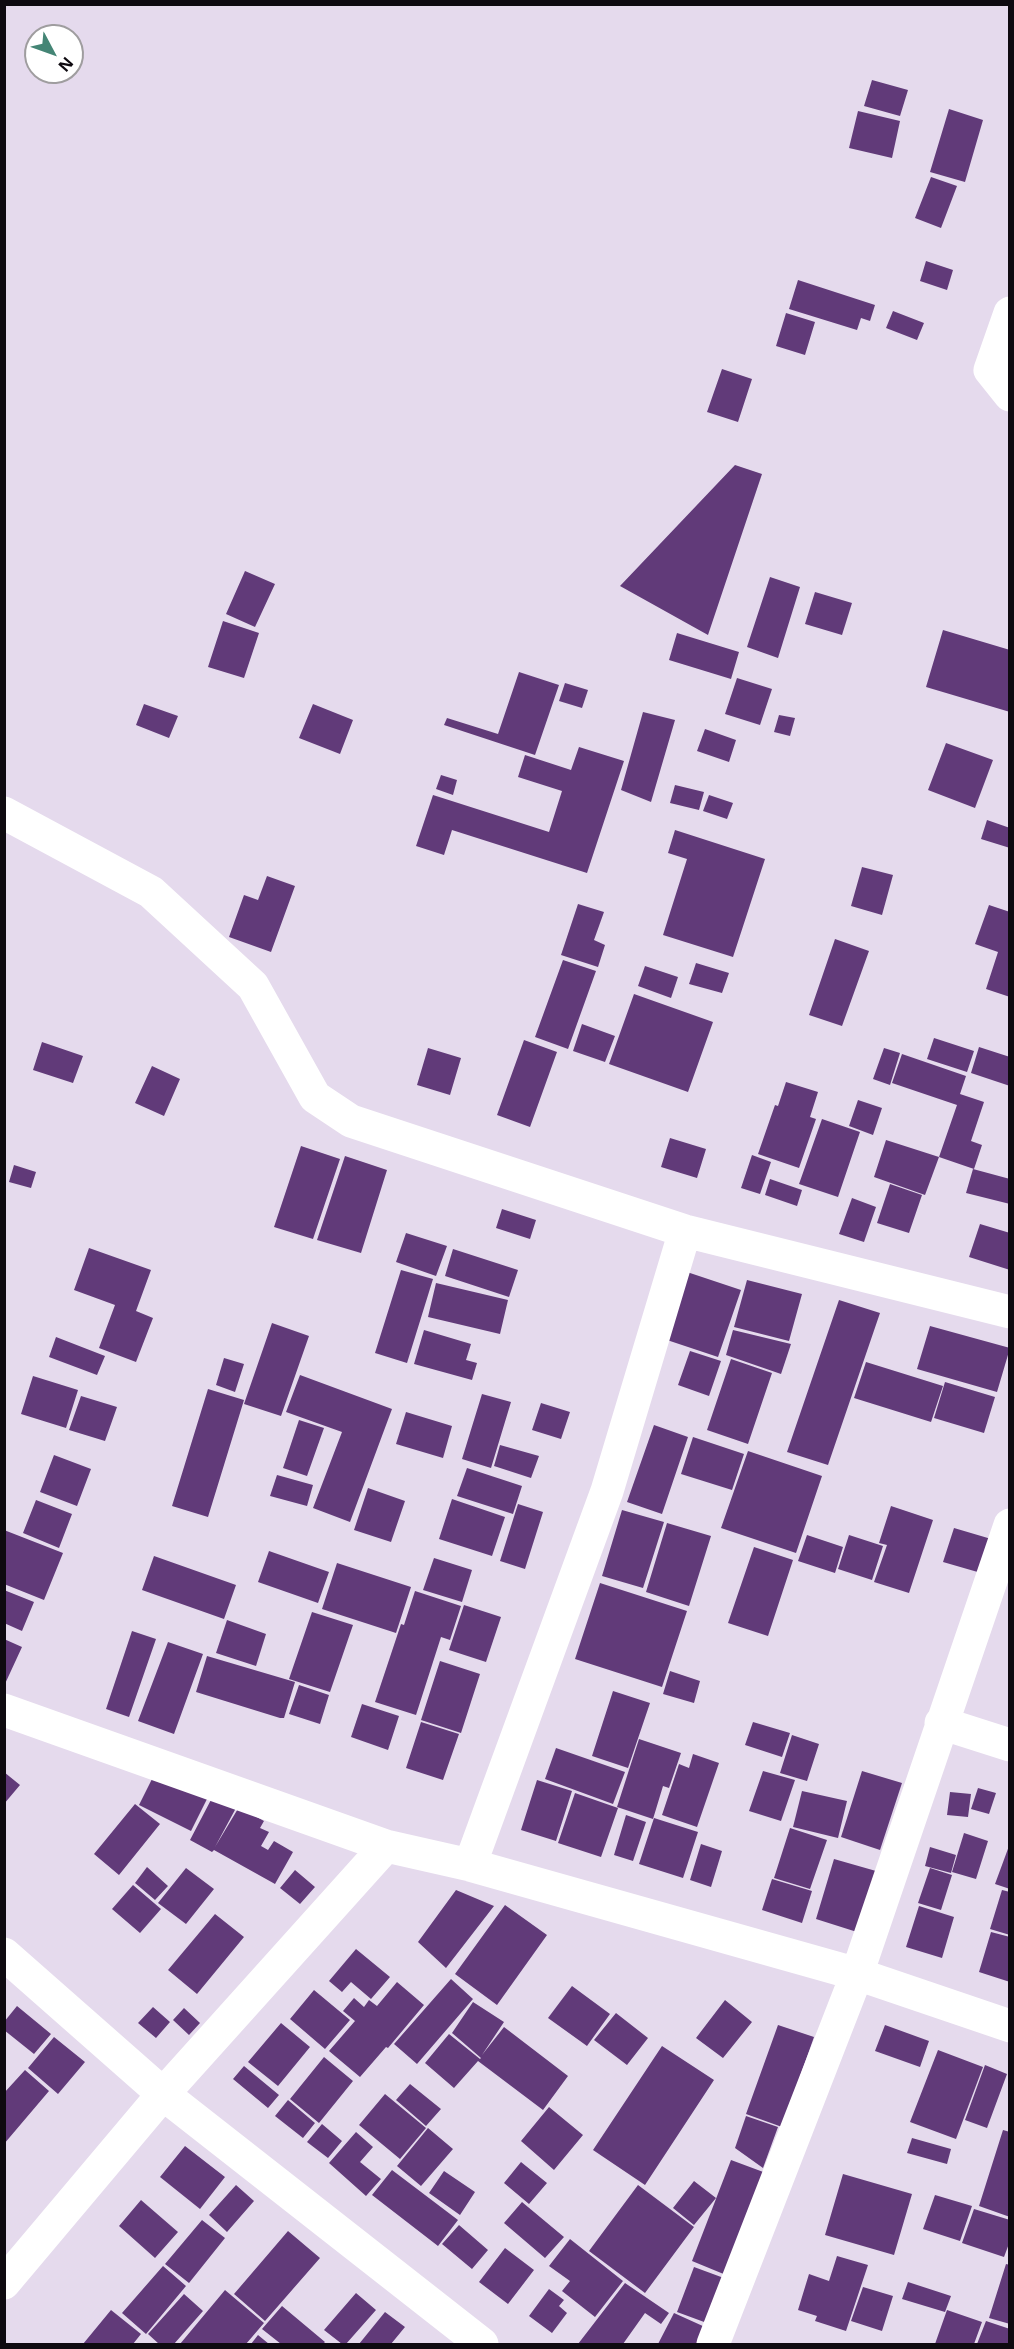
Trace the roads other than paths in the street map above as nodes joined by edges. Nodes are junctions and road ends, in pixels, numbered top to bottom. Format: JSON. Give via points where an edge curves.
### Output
{"nodes":[{"id":1,"x":1010,"y":313,"type":"edge"},
{"id":2,"x":1010,"y":396,"type":"edge"},
{"id":3,"x":4,"y":813,"type":"edge"},
{"id":4,"x":685,"y":1231,"type":"junction"},
{"id":5,"x":1010,"y":1312,"type":"edge"},
{"id":6,"x":1010,"y":1525,"type":"edge"},
{"id":7,"x":4,"y":1710,"type":"edge"},
{"id":8,"x":941,"y":1723,"type":"junction"},
{"id":9,"x":1010,"y":1745,"type":"edge"},
{"id":10,"x":386,"y":1846,"type":"junction"},
{"id":11,"x":470,"y":1865,"type":"junction"},
{"id":12,"x":4,"y":1954,"type":"edge"},
{"id":13,"x":857,"y":1974,"type":"junction"},
{"id":14,"x":1010,"y":2026,"type":"edge"},
{"id":15,"x":163,"y":2094,"type":"junction"},
{"id":16,"x":4,"y":2283,"type":"edge"},
{"id":17,"x":482,"y":2344,"type":"edge"},
{"id":18,"x":713,"y":2344,"type":"edge"}],
"edges":[{"from":1,"to":2,"type":"street","via":[[990,370]]},
{"from":3,"to":4,"type":"street","via":[[151,892],[254,986],[315,1097],[351,1121]]},
{"from":4,"to":5,"type":"street"},
{"from":4,"to":11,"type":"street","via":[[607,1491]]},
{"from":6,"to":8,"type":"street"},
{"from":7,"to":10,"type":"street"},
{"from":8,"to":9,"type":"street"},
{"from":8,"to":13,"type":"street"},
{"from":10,"to":11,"type":"street"},
{"from":10,"to":15,"type":"street"},
{"from":11,"to":13,"type":"street"},
{"from":12,"to":15,"type":"street"},
{"from":13,"to":14,"type":"street"},
{"from":13,"to":18,"type":"street"},
{"from":15,"to":16,"type":"street"},
{"from":15,"to":17,"type":"street"}]}
